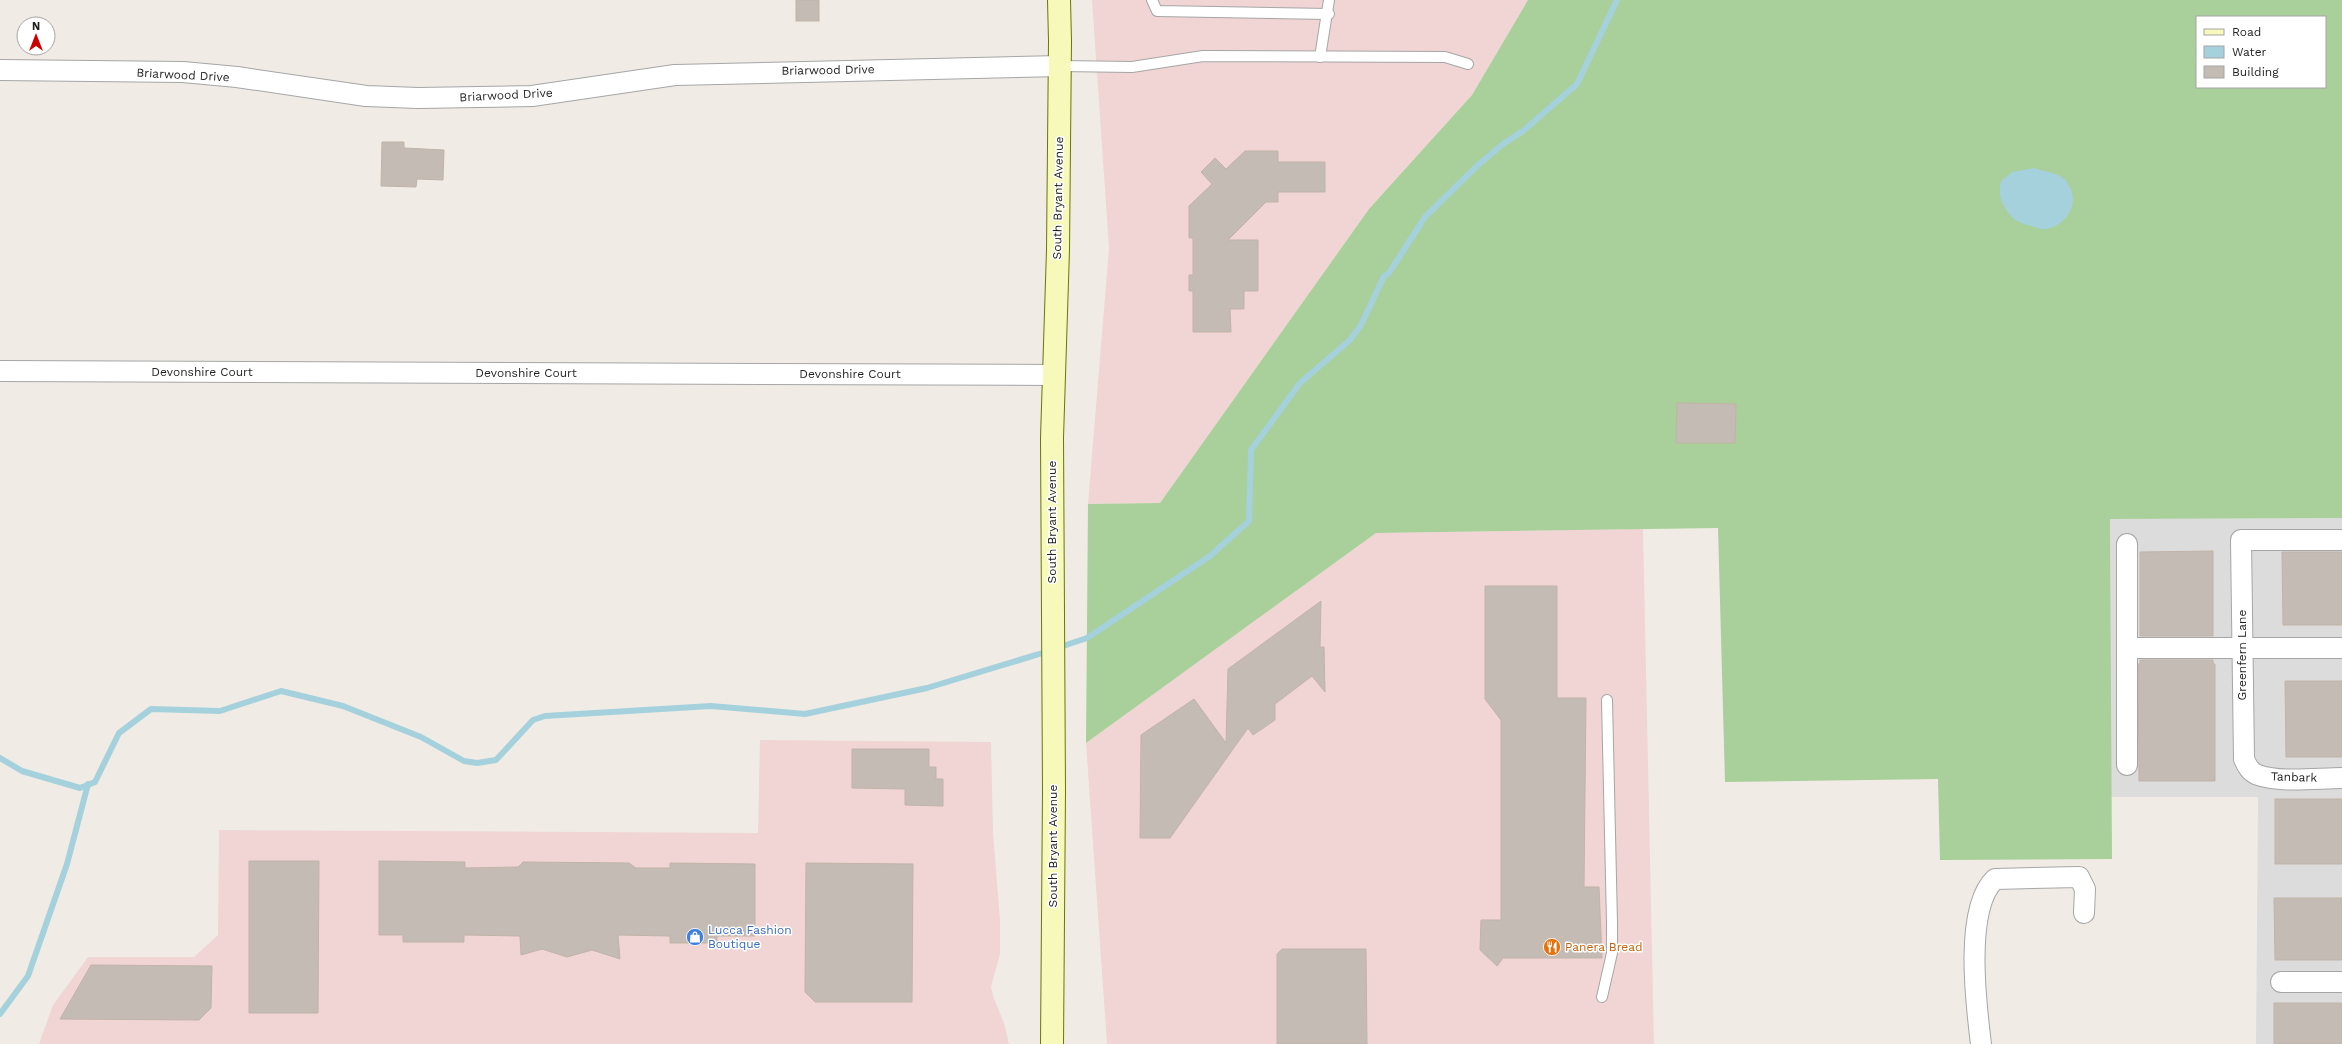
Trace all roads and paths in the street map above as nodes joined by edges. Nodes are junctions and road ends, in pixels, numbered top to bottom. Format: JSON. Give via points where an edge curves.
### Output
{"nodes":[{"id":1,"x":1059,"y":0,"type":"edge"},
{"id":2,"x":1152,"y":0,"type":"edge"},
{"id":3,"x":1329,"y":0,"type":"edge"},
{"id":4,"x":1329,"y":14,"type":"junction"},
{"id":5,"x":1320,"y":57,"type":"junction"},
{"id":6,"x":1468,"y":64,"type":"dead end"},
{"id":7,"x":1060,"y":66,"type":"junction"},
{"id":8,"x":0,"y":70,"type":"edge"},
{"id":9,"x":0,"y":371,"type":"edge"},
{"id":10,"x":1053,"y":375,"type":"junction"},
{"id":11,"x":2342,"y":540,"type":"edge"},
{"id":12,"x":2127,"y":544,"type":"dead end"},
{"id":13,"x":2127,"y":648,"type":"junction"},
{"id":14,"x":2242,"y":648,"type":"junction"},
{"id":15,"x":2342,"y":648,"type":"edge"},
{"id":16,"x":1607,"y":700,"type":"dead end"},
{"id":17,"x":2127,"y":765,"type":"dead end"},
{"id":18,"x":2248,"y":769,"type":"joint"},
{"id":19,"x":2342,"y":778,"type":"edge"},
{"id":20,"x":2084,"y":913,"type":"dead end"},
{"id":21,"x":2281,"y":982,"type":"dead end"},
{"id":22,"x":2342,"y":982,"type":"edge"},
{"id":23,"x":1602,"y":997,"type":"dead end"},
{"id":24,"x":1052,"y":1044,"type":"edge"},
{"id":25,"x":1981,"y":1044,"type":"edge"}],
"edges":[{"from":1,"to":7,"type":"main road","name":"South Bryant Avenue"},
{"from":2,"to":4,"type":"lane","via":[[1157,11]]},
{"from":3,"to":4,"type":"lane"},
{"from":4,"to":5,"type":"lane"},
{"from":5,"to":6,"type":"lane","via":[[1445,57]]},
{"from":5,"to":7,"type":"lane","via":[[1203,56],[1132,67]]},
{"from":7,"to":8,"type":"street","name":"Briarwood Drive","via":[[675,75],[532,96],[418,98],[366,96],[237,77],[182,72]]},
{"from":7,"to":10,"type":"main road","name":"South Bryant Avenue","via":[[1058,250]]},
{"from":9,"to":10,"type":"street","name":"Devonshire Court"},
{"from":10,"to":24,"type":"main road","name":"South Bryant Avenue"},
{"from":11,"to":14,"type":"street","name":"Greenfern Lane","via":[[2241,540]]},
{"from":12,"to":13,"type":"street"},
{"from":13,"to":14,"type":"street"},
{"from":13,"to":17,"type":"street"},
{"from":14,"to":15,"type":"street"},
{"from":14,"to":18,"type":"street","name":"Greenfern Lane","via":[[2242,748]]},
{"from":16,"to":23,"type":"lane","via":[[1612,953]]},
{"from":18,"to":19,"type":"street","name":"Tanbark","via":[[2257,775],[2269,777]]},
{"from":20,"to":25,"type":"street","via":[[2085,889],[2079,877],[1995,879],[1987,887],[1973,940],[1976,1007]]},
{"from":21,"to":22,"type":"street"}]}
